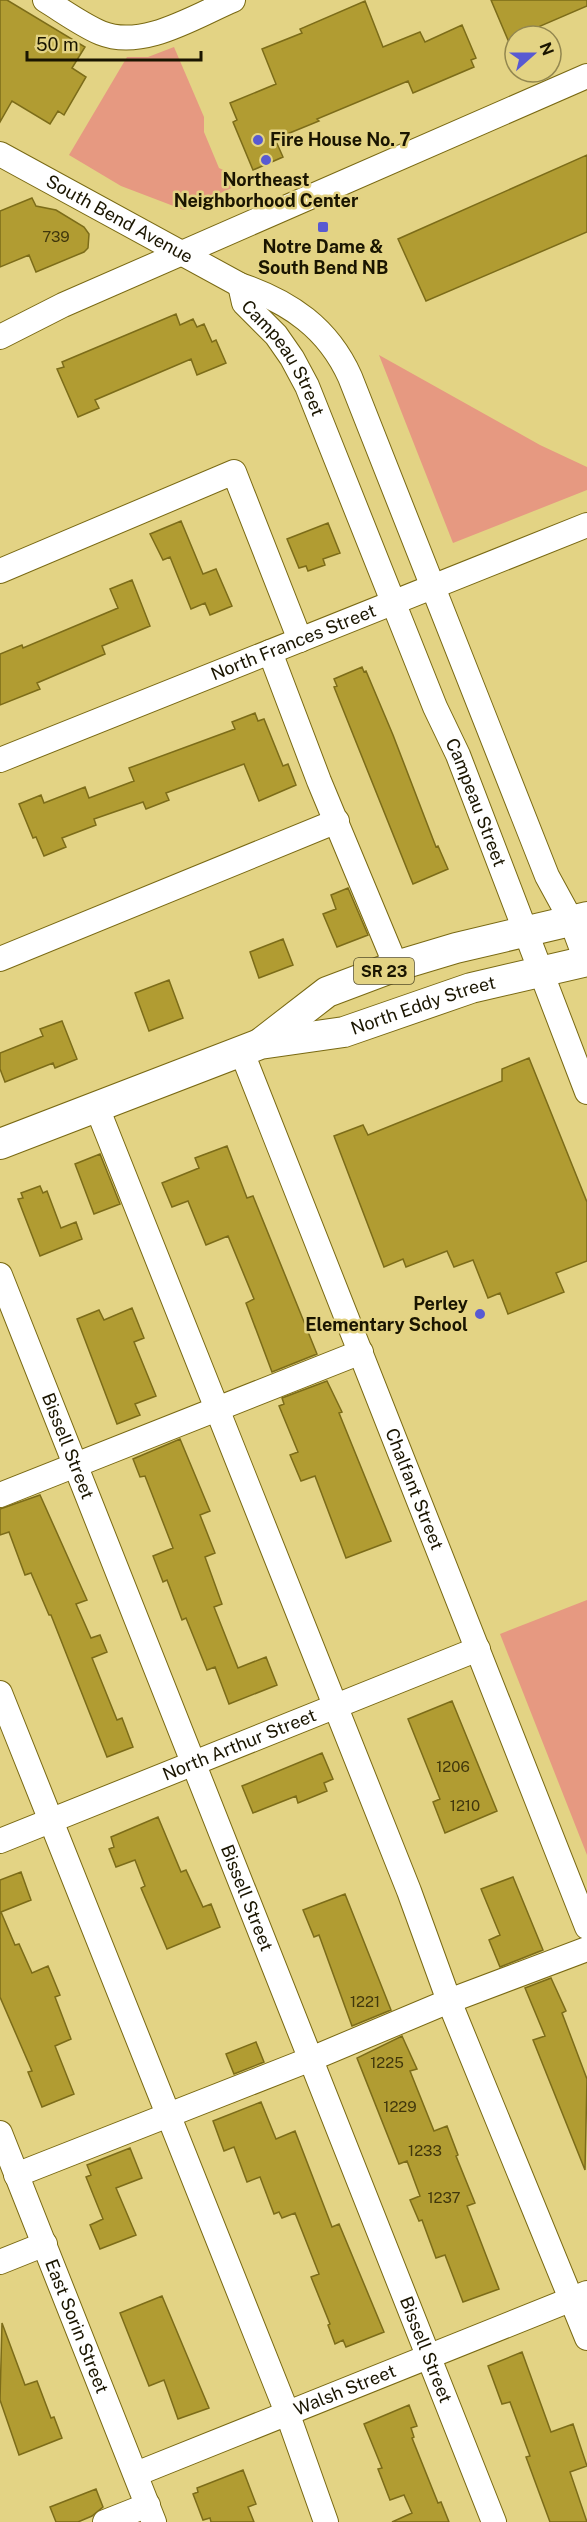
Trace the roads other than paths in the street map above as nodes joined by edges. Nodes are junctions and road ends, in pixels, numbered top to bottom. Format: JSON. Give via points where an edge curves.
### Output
{"nodes":[{"id":1,"x":45,"y":0,"type":"edge"},
{"id":2,"x":233,"y":0,"type":"edge"},
{"id":3,"x":587,"y":76,"type":"edge"},
{"id":4,"x":2,"y":157,"type":"edge"},
{"id":5,"x":182,"y":253,"type":"junction"},
{"id":6,"x":240,"y":285,"type":"junction"},
{"id":7,"x":0,"y":337,"type":"edge"},
{"id":8,"x":587,"y":525,"type":"edge"},
{"id":9,"x":0,"y":571,"type":"edge"},
{"id":10,"x":433,"y":586,"type":"junction"},
{"id":11,"x":393,"y":602,"type":"junction"},
{"id":12,"x":300,"y":640,"type":"junction"},
{"id":13,"x":270,"y":652,"type":"junction"},
{"id":14,"x":0,"y":760,"type":"edge"},
{"id":15,"x":337,"y":821,"type":"junction"},
{"id":16,"x":579,"y":919,"type":"edge"},
{"id":17,"x":523,"y":930,"type":"junction"},
{"id":18,"x":0,"y":959,"type":"edge"},
{"id":19,"x":587,"y":962,"type":"edge"},
{"id":20,"x":396,"y":966,"type":"junction"},
{"id":21,"x":540,"y":971,"type":"junction"},
{"id":22,"x":251,"y":1047,"type":"junction"},
{"id":23,"x":587,"y":1092,"type":"edge"},
{"id":24,"x":96,"y":1105,"type":"junction"},
{"id":25,"x":0,"y":1144,"type":"edge"},
{"id":26,"x":0,"y":1275,"type":"edge"},
{"id":27,"x":361,"y":1352,"type":"junction"},
{"id":28,"x":216,"y":1411,"type":"junction"},
{"id":29,"x":76,"y":1464,"type":"junction"},
{"id":30,"x":0,"y":1495,"type":"edge"},
{"id":31,"x":478,"y":1649,"type":"junction"},
{"id":32,"x":0,"y":1693,"type":"edge"},
{"id":33,"x":335,"y":1706,"type":"junction"},
{"id":34,"x":194,"y":1762,"type":"junction"},
{"id":35,"x":52,"y":1820,"type":"junction"},
{"id":36,"x":0,"y":1841,"type":"edge"},
{"id":37,"x":587,"y":1927,"type":"edge"},
{"id":38,"x":587,"y":1949,"type":"edge"},
{"id":39,"x":449,"y":2001,"type":"junction"},
{"id":40,"x":311,"y":2060,"type":"junction"},
{"id":41,"x":168,"y":2117,"type":"junction"},
{"id":42,"x":0,"y":2133,"type":"edge"},
{"id":43,"x":16,"y":2175,"type":"junction"},
{"id":44,"x":45,"y":2244,"type":"junction"},
{"id":45,"x":0,"y":2262,"type":"edge"},
{"id":46,"x":580,"y":2296,"type":"edge"},
{"id":47,"x":587,"y":2338,"type":"edge"},
{"id":48,"x":429,"y":2357,"type":"junction"},
{"id":49,"x":288,"y":2415,"type":"junction"},
{"id":50,"x":136,"y":2474,"type":"junction"},
{"id":51,"x":151,"y":2513,"type":"edge"},
{"id":52,"x":105,"y":2522,"type":"edge"},
{"id":53,"x":326,"y":2522,"type":"edge"},
{"id":54,"x":494,"y":2522,"type":"edge"}],
"edges":[{"from":1,"to":2,"type":"street","via":[[101,33],[134,39]]},
{"from":3,"to":5,"type":"street"},
{"from":4,"to":5,"type":"street","name":"South Bend Avenue"},
{"from":5,"to":6,"type":"street","name":"South Bend Avenue"},
{"from":5,"to":7,"type":"street"},
{"from":6,"to":10,"type":"street","name":"Campeau Street","via":[[292,308],[310,320],[335,348]]},
{"from":6,"to":11,"type":"street","name":"Campeau Street","via":[[244,303],[276,335],[307,386]]},
{"from":8,"to":10,"type":"street","name":"North Frances Street"},
{"from":9,"to":12,"type":"street","via":[[234,472]]},
{"from":10,"to":11,"type":"street","name":"North Frances Street"},
{"from":10,"to":16,"type":"street","name":"Campeau Street","via":[[547,876]]},
{"from":11,"to":12,"type":"street","name":"North Frances Street"},
{"from":11,"to":17,"type":"street","name":"Campeau Street","via":[[458,755]]},
{"from":12,"to":13,"type":"street","name":"North Frances Street"},
{"from":13,"to":14,"type":"street","name":"North Frances Street"},
{"from":13,"to":15,"type":"street"},
{"from":15,"to":18,"type":"street"},
{"from":15,"to":20,"type":"street"},
{"from":16,"to":17,"type":"main road","name":"North Eddy Street","number":"SR 23"},
{"from":16,"to":19,"type":"street","name":"Campeau Street"},
{"from":17,"to":20,"type":"main road","name":"North Eddy Street","number":"SR 23"},
{"from":17,"to":21,"type":"street","name":"Campeau Street"},
{"from":19,"to":21,"type":"main road","name":"North Eddy Street","number":"SR 23"},
{"from":20,"to":22,"type":"main road","name":"North Eddy Street","number":"SR 23","via":[[327,992]]},
{"from":21,"to":22,"type":"main road","name":"North Eddy Street","number":"SR 23","via":[[412,1007],[344,1032]]},
{"from":21,"to":23,"type":"street","name":"Campeau Street"},
{"from":22,"to":24,"type":"main road","name":"North Eddy Street","number":"SR 23"},
{"from":22,"to":27,"type":"street","name":"Chalfant Street"},
{"from":24,"to":25,"type":"main road","name":"North Eddy Street","number":"SR 23"},
{"from":24,"to":28,"type":"street"},
{"from":26,"to":29,"type":"street","name":"Bissell Street"},
{"from":27,"to":28,"type":"street"},
{"from":27,"to":31,"type":"street","name":"Chalfant Street"},
{"from":28,"to":29,"type":"street"},
{"from":28,"to":33,"type":"street"},
{"from":29,"to":30,"type":"street"},
{"from":29,"to":34,"type":"street","name":"Bissell Street"},
{"from":31,"to":33,"type":"street","name":"North Arthur Street"},
{"from":31,"to":37,"type":"street","name":"Chalfant Street"},
{"from":32,"to":35,"type":"street"},
{"from":33,"to":34,"type":"street","name":"North Arthur Street"},
{"from":33,"to":39,"type":"street"},
{"from":34,"to":35,"type":"street","name":"North Arthur Street"},
{"from":34,"to":40,"type":"street","name":"Bissell Street"},
{"from":35,"to":36,"type":"street","name":"North Arthur Street"},
{"from":35,"to":41,"type":"street"},
{"from":38,"to":39,"type":"street"},
{"from":39,"to":40,"type":"street"},
{"from":39,"to":46,"type":"street"},
{"from":40,"to":41,"type":"street"},
{"from":40,"to":48,"type":"street","name":"Bissell Street"},
{"from":41,"to":43,"type":"street"},
{"from":41,"to":49,"type":"street"},
{"from":42,"to":43,"type":"street","name":"East Sorin Street"},
{"from":43,"to":44,"type":"street","name":"East Sorin Street"},
{"from":44,"to":45,"type":"street"},
{"from":44,"to":50,"type":"street","name":"East Sorin Street"},
{"from":46,"to":47,"type":"street"},
{"from":46,"to":48,"type":"street","name":"Walsh Street"},
{"from":48,"to":49,"type":"street","name":"Walsh Street"},
{"from":48,"to":54,"type":"street","name":"Bissell Street"},
{"from":49,"to":50,"type":"street","name":"Walsh Street"},
{"from":49,"to":53,"type":"street"},
{"from":50,"to":51,"type":"street","name":"East Sorin Street"},
{"from":51,"to":52,"type":"street"}]}
